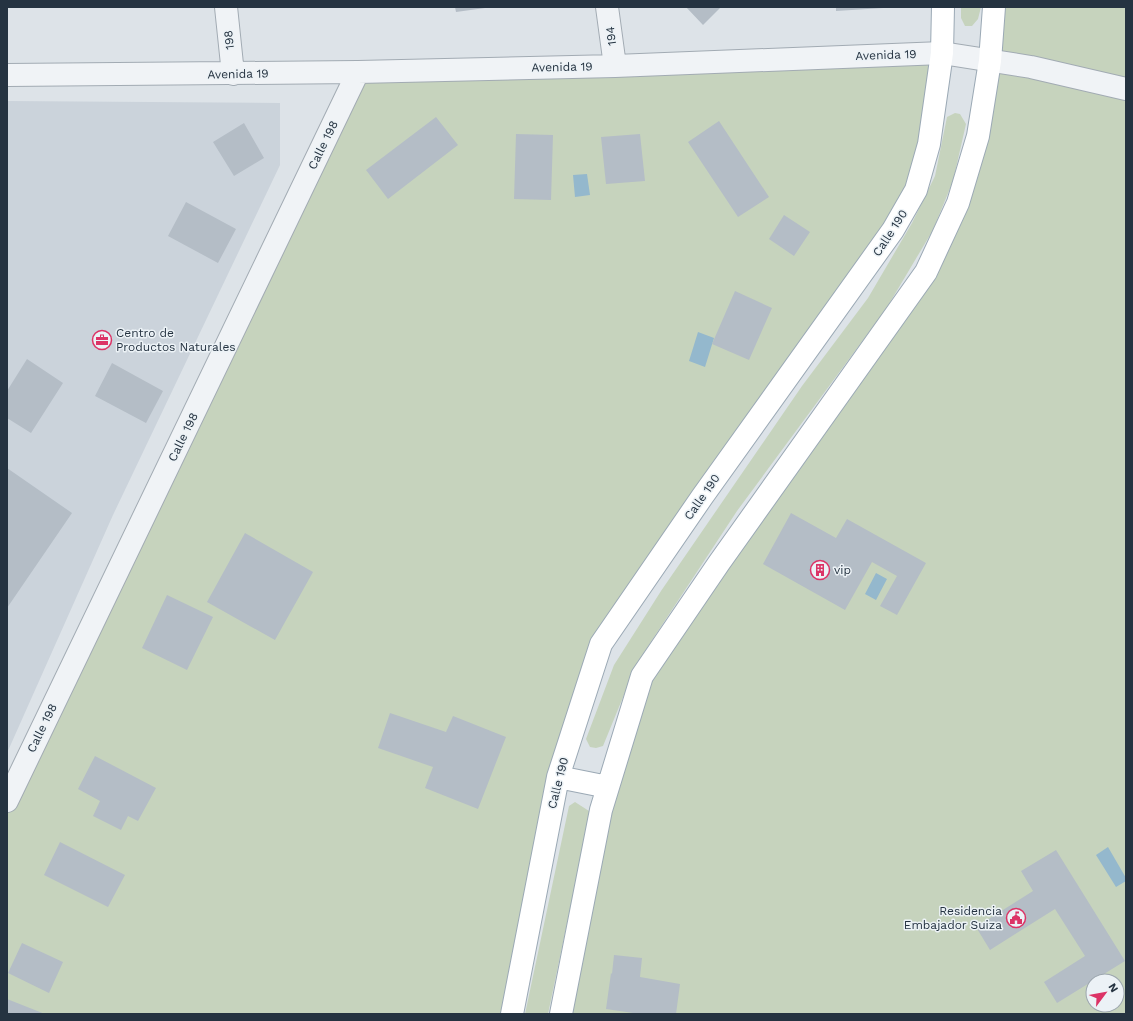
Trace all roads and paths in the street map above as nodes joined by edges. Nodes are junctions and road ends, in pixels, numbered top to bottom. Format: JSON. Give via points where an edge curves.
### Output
{"nodes":[{"id":1,"x":226,"y":7,"type":"edge"},
{"id":2,"x":608,"y":7,"type":"edge"},
{"id":3,"x":943,"y":7,"type":"edge"},
{"id":4,"x":994,"y":7,"type":"edge"},
{"id":5,"x":942,"y":53,"type":"junction"},
{"id":6,"x":990,"y":61,"type":"junction"},
{"id":7,"x":615,"y":66,"type":"junction"},
{"id":8,"x":358,"y":72,"type":"junction"},
{"id":9,"x":233,"y":74,"type":"junction"},
{"id":10,"x":7,"y":75,"type":"edge"},
{"id":11,"x":1122,"y":87,"type":"edge"},
{"id":12,"x":558,"y":777,"type":"junction"},
{"id":13,"x":608,"y":787,"type":"junction"},
{"id":14,"x":7,"y":801,"type":"edge"},
{"id":15,"x":512,"y":1014,"type":"edge"},
{"id":16,"x":561,"y":1014,"type":"edge"}],
"edges":[{"from":1,"to":9,"type":"street","name":"198"},
{"from":2,"to":7,"type":"street","name":"194"},
{"from":3,"to":5,"type":"main road","name":"Calle 190"},
{"from":4,"to":6,"type":"main road"},
{"from":5,"to":6,"type":"street","name":"Avenida 19"},
{"from":5,"to":7,"type":"street","name":"Avenida 19"},
{"from":5,"to":12,"type":"main road","name":"Calle 190","via":[[929,144],[916,190],[893,230],[702,497],[601,644]]},
{"from":6,"to":11,"type":"street","name":"Avenida 19","via":[[1031,67]]},
{"from":6,"to":13,"type":"main road","via":[[978,136],[960,195],[926,272],[642,676]]},
{"from":7,"to":8,"type":"street","name":"Avenida 19"},
{"from":8,"to":9,"type":"street","name":"Avenida 19"},
{"from":8,"to":14,"type":"street","name":"Calle 198"},
{"from":9,"to":10,"type":"street","name":"Avenida 19"},
{"from":12,"to":13,"type":"main road"},
{"from":12,"to":15,"type":"main road","name":"Calle 190"},
{"from":13,"to":16,"type":"main road","via":[[601,810]]}]}
